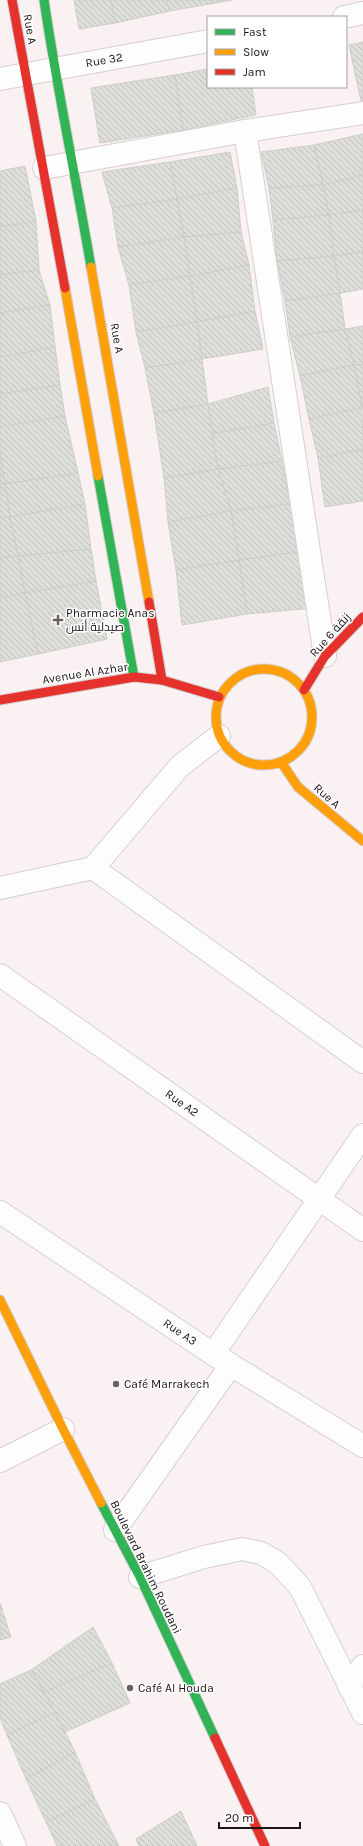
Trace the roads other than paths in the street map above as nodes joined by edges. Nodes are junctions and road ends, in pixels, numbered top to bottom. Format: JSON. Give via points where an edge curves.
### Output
{"nodes":[{"id":1,"x":12,"y":0,"type":"edge"},
{"id":2,"x":44,"y":0,"type":"edge"},
{"id":3,"x":363,"y":14,"type":"edge"},
{"id":4,"x":347,"y":17,"type":"edge"},
{"id":5,"x":207,"y":42,"type":"edge"},
{"id":6,"x":54,"y":69,"type":"junction"},
{"id":7,"x":26,"y":75,"type":"junction"},
{"id":8,"x":0,"y":79,"type":"edge"},
{"id":9,"x":363,"y":113,"type":"edge"},
{"id":10,"x":245,"y":131,"type":"junction"},
{"id":11,"x":74,"y":164,"type":"junction"},
{"id":12,"x":44,"y":168,"type":"junction"},
{"id":13,"x":363,"y":617,"type":"edge"},
{"id":14,"x":325,"y":656,"type":"junction"},
{"id":15,"x":134,"y":677,"type":"junction"},
{"id":16,"x":162,"y":680,"type":"junction"},
{"id":17,"x":304,"y":690,"type":"junction"},
{"id":18,"x":220,"y":697,"type":"junction"},
{"id":19,"x":0,"y":700,"type":"edge"},
{"id":20,"x":219,"y":736,"type":"junction"},
{"id":21,"x":281,"y":762,"type":"junction"},
{"id":22,"x":363,"y":841,"type":"edge"},
{"id":23,"x":93,"y":868,"type":"junction"},
{"id":24,"x":0,"y":888,"type":"edge"},
{"id":25,"x":0,"y":975,"type":"edge"},
{"id":26,"x":363,"y":1062,"type":"edge"},
{"id":27,"x":363,"y":1135,"type":"edge"},
{"id":28,"x":318,"y":1199,"type":"junction"},
{"id":29,"x":0,"y":1212,"type":"edge"},
{"id":30,"x":363,"y":1230,"type":"edge"},
{"id":31,"x":0,"y":1300,"type":"edge"},
{"id":32,"x":213,"y":1354,"type":"junction"},
{"id":33,"x":231,"y":1365,"type":"junction"},
{"id":34,"x":63,"y":1429,"type":"junction"},
{"id":35,"x":363,"y":1446,"type":"edge"},
{"id":36,"x":0,"y":1461,"type":"edge"},
{"id":37,"x":114,"y":1530,"type":"junction"},
{"id":38,"x":140,"y":1577,"type":"junction"},
{"id":39,"x":363,"y":1666,"type":"edge"},
{"id":40,"x":349,"y":1686,"type":"junction"},
{"id":41,"x":363,"y":1713,"type":"edge"},
{"id":42,"x":0,"y":1813,"type":"edge"},
{"id":43,"x":14,"y":1846,"type":"edge"},
{"id":44,"x":265,"y":1846,"type":"edge"}],
"edges":[{"from":1,"to":7,"type":"street","name":"Rue A"},
{"from":2,"to":6,"type":"street","name":"Rue A"},
{"from":3,"to":4,"type":"street"},
{"from":5,"to":6,"type":"street","name":"Rue 32"},
{"from":6,"to":7,"type":"street","name":"Rue 32"},
{"from":6,"to":11,"type":"street","name":"Rue A"},
{"from":7,"to":8,"type":"street","name":"Rue 32"},
{"from":7,"to":12,"type":"street","name":"Rue A"},
{"from":9,"to":10,"type":"street"},
{"from":10,"to":11,"type":"street"},
{"from":10,"to":14,"type":"street"},
{"from":11,"to":12,"type":"street"},
{"from":11,"to":16,"type":"street","name":"Rue A","via":[[109,387]]},
{"from":12,"to":15,"type":"street","name":"Rue A","via":[[87,392]]},
{"from":13,"to":14,"type":"street","name":"Rue 6 زنقة"},
{"from":14,"to":17,"type":"street","name":"Rue 6 زنقة"},
{"from":15,"to":16,"type":"street","name":"Avenue Al Azhar"},
{"from":15,"to":19,"type":"street","name":"Avenue Al Azhar"},
{"from":16,"to":18,"type":"street","name":"Avenue Al Azhar"},
{"from":17,"to":18,"type":"street","via":[[292,678],[277,670],[260,669],[243,673],[229,683]]},
{"from":17,"to":21,"type":"street","via":[[310,703],[310,732],[303,745]]},
{"from":18,"to":20,"type":"street","via":[[216,709]]},
{"from":20,"to":21,"type":"street","via":[[238,758],[252,764],[266,766]]},
{"from":20,"to":23,"type":"street","via":[[180,766]]},
{"from":21,"to":22,"type":"street","name":"Rue A","via":[[298,787]]},
{"from":23,"to":24,"type":"street"},
{"from":23,"to":26,"type":"street"},
{"from":25,"to":28,"type":"street","name":"Rue A2"},
{"from":27,"to":28,"type":"street"},
{"from":28,"to":30,"type":"street","name":"Rue A2"},
{"from":28,"to":32,"type":"street"},
{"from":29,"to":32,"type":"street","name":"Rue A3"},
{"from":31,"to":34,"type":"street","name":"Boulevard Brahim Roudani"},
{"from":32,"to":33,"type":"street","name":"Rue A3"},
{"from":33,"to":35,"type":"street","name":"Rue A3"},
{"from":33,"to":37,"type":"street"},
{"from":34,"to":36,"type":"street"},
{"from":34,"to":37,"type":"street","name":"Boulevard Brahim Roudani"},
{"from":37,"to":38,"type":"street","name":"Boulevard Brahim Roudani"},
{"from":38,"to":40,"type":"street","via":[[204,1557],[242,1549],[261,1553],[278,1563],[300,1587]]},
{"from":38,"to":44,"type":"street","name":"Boulevard Brahim Roudani"},
{"from":39,"to":40,"type":"street"},
{"from":40,"to":41,"type":"street"},
{"from":42,"to":43,"type":"street"}]}
